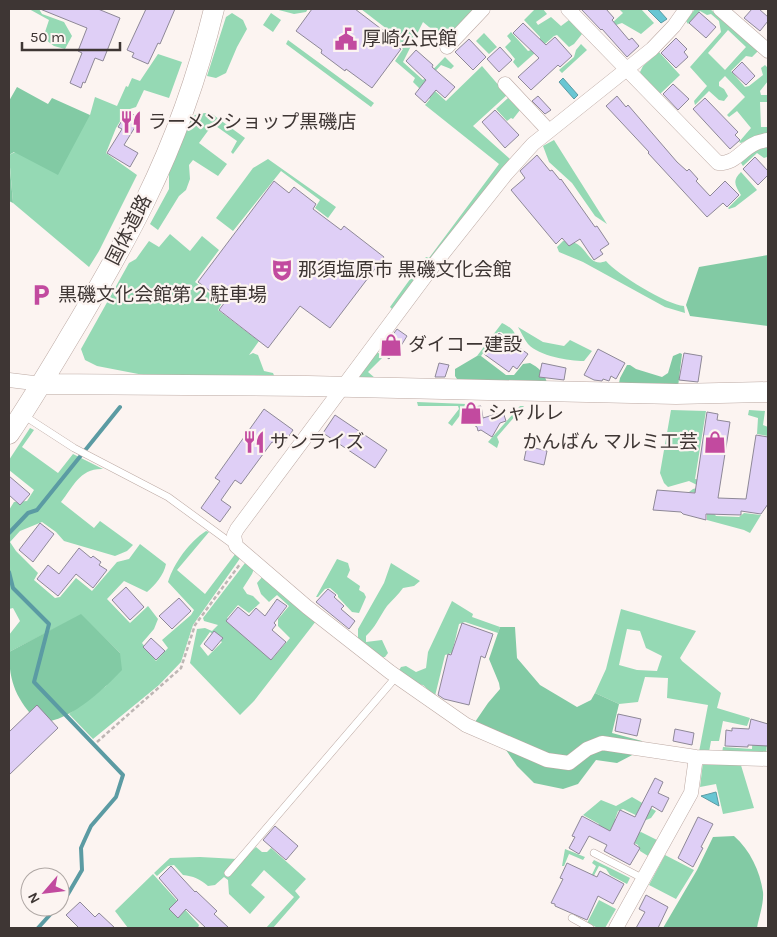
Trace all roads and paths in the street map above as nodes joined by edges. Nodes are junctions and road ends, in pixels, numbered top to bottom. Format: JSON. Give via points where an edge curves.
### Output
{"nodes":[{"id":1,"x":483,"y":9,"type":"edge"},
{"id":2,"x":569,"y":9,"type":"edge"},
{"id":3,"x":686,"y":9,"type":"edge"},
{"id":4,"x":720,"y":9,"type":"edge"},
{"id":5,"x":211,"y":12,"type":"edge"},
{"id":6,"x":447,"y":47,"type":"dead end"},
{"id":7,"x":768,"y":51,"type":"edge"},
{"id":8,"x":627,"y":71,"type":"junction"},
{"id":9,"x":505,"y":84,"type":"dead end"},
{"id":10,"x":549,"y":132,"type":"junction"},
{"id":11,"x":768,"y":140,"type":"edge"},
{"id":12,"x":9,"y":380,"type":"edge"},
{"id":13,"x":42,"y":384,"type":"junction"},
{"id":14,"x":342,"y":387,"type":"junction"},
{"id":15,"x":768,"y":392,"type":"edge"},
{"id":16,"x":22,"y":415,"type":"junction"},
{"id":17,"x":9,"y":434,"type":"edge"},
{"id":18,"x":241,"y":550,"type":"junction"},
{"id":19,"x":396,"y":677,"type":"junction"},
{"id":20,"x":97,"y":742,"type":"dead end"},
{"id":21,"x":696,"y":757,"type":"junction"},
{"id":22,"x":768,"y":758,"type":"edge"},
{"id":23,"x":594,"y":854,"type":"dead end"},
{"id":24,"x":228,"y":873,"type":"dead end"},
{"id":25,"x":644,"y":879,"type":"junction"},
{"id":26,"x":572,"y":918,"type":"dead end"},
{"id":27,"x":590,"y":928,"type":"edge"},
{"id":28,"x":616,"y":928,"type":"edge"}],
"edges":[{"from":1,"to":6,"type":"street"},
{"from":2,"to":8,"type":"street"},
{"from":3,"to":8,"type":"street","via":[[674,26]]},
{"from":4,"to":7,"type":"street"},
{"from":5,"to":13,"type":"street","name":"国体道路","via":[[197,70],[146,200]]},
{"from":8,"to":10,"type":"street"},
{"from":8,"to":11,"type":"street","via":[[718,163],[731,162],[750,145]]},
{"from":9,"to":10,"type":"street"},
{"from":10,"to":14,"type":"street","via":[[533,144],[506,174]]},
{"from":12,"to":13,"type":"street"},
{"from":13,"to":14,"type":"street"},
{"from":13,"to":16,"type":"street","name":"国体道路"},
{"from":14,"to":15,"type":"street","via":[[676,394]]},
{"from":14,"to":18,"type":"street","via":[[237,529],[234,536]]},
{"from":16,"to":17,"type":"street","name":"国体道路"},
{"from":16,"to":18,"type":"lane","via":[[74,448],[168,497]]},
{"from":18,"to":19,"type":"street"},
{"from":18,"to":20,"type":"path","via":[[195,625],[182,668]]},
{"from":19,"to":21,"type":"street","via":[[466,725],[547,760],[570,763],[587,749],[602,743]]},
{"from":19,"to":24,"type":"lane"},
{"from":21,"to":22,"type":"street"},
{"from":21,"to":25,"type":"street","via":[[691,793]]},
{"from":23,"to":25,"type":"lane"},
{"from":25,"to":28,"type":"street"},
{"from":26,"to":27,"type":"lane"}]}
